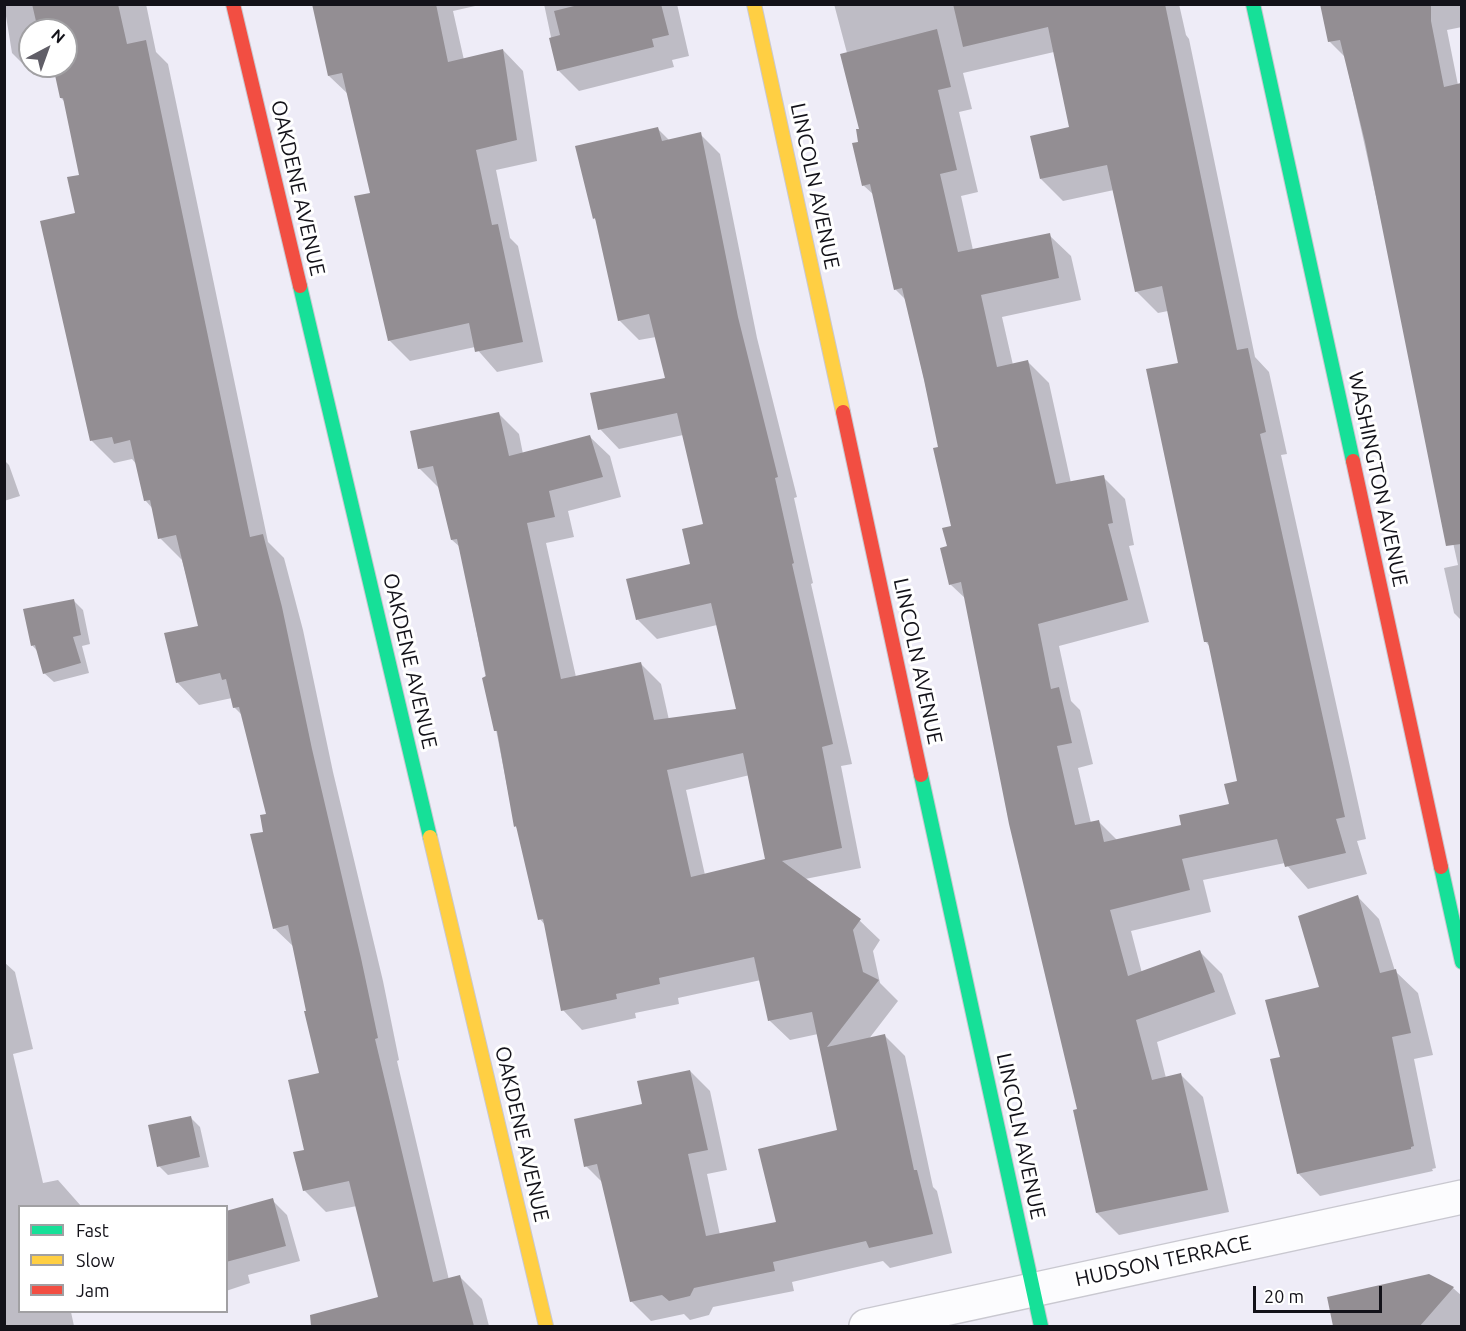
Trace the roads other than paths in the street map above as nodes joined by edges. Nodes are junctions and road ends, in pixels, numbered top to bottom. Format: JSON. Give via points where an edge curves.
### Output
{"nodes":[{"id":1,"x":233,"y":4,"type":"edge"},
{"id":2,"x":754,"y":4,"type":"edge"},
{"id":3,"x":1253,"y":4,"type":"edge"},
{"id":4,"x":1461,"y":962,"type":"edge"},
{"id":5,"x":1461,"y":1197,"type":"edge"},
{"id":6,"x":1032,"y":1289,"type":"junction"},
{"id":7,"x":546,"y":1326,"type":"edge"},
{"id":8,"x":866,"y":1326,"type":"edge"},
{"id":9,"x":1041,"y":1326,"type":"edge"}],
"edges":[{"from":1,"to":7,"type":"street","name":"OAKDENE AVENUE"},
{"from":2,"to":6,"type":"street","name":"LINCOLN AVENUE"},
{"from":3,"to":4,"type":"street","name":"WASHINGTON AVENUE"},
{"from":5,"to":6,"type":"street","name":"HUDSON TERRACE"},
{"from":6,"to":8,"type":"street","name":"HUDSON TERRACE"},
{"from":6,"to":9,"type":"street","name":"LINCOLN AVENUE"}]}
